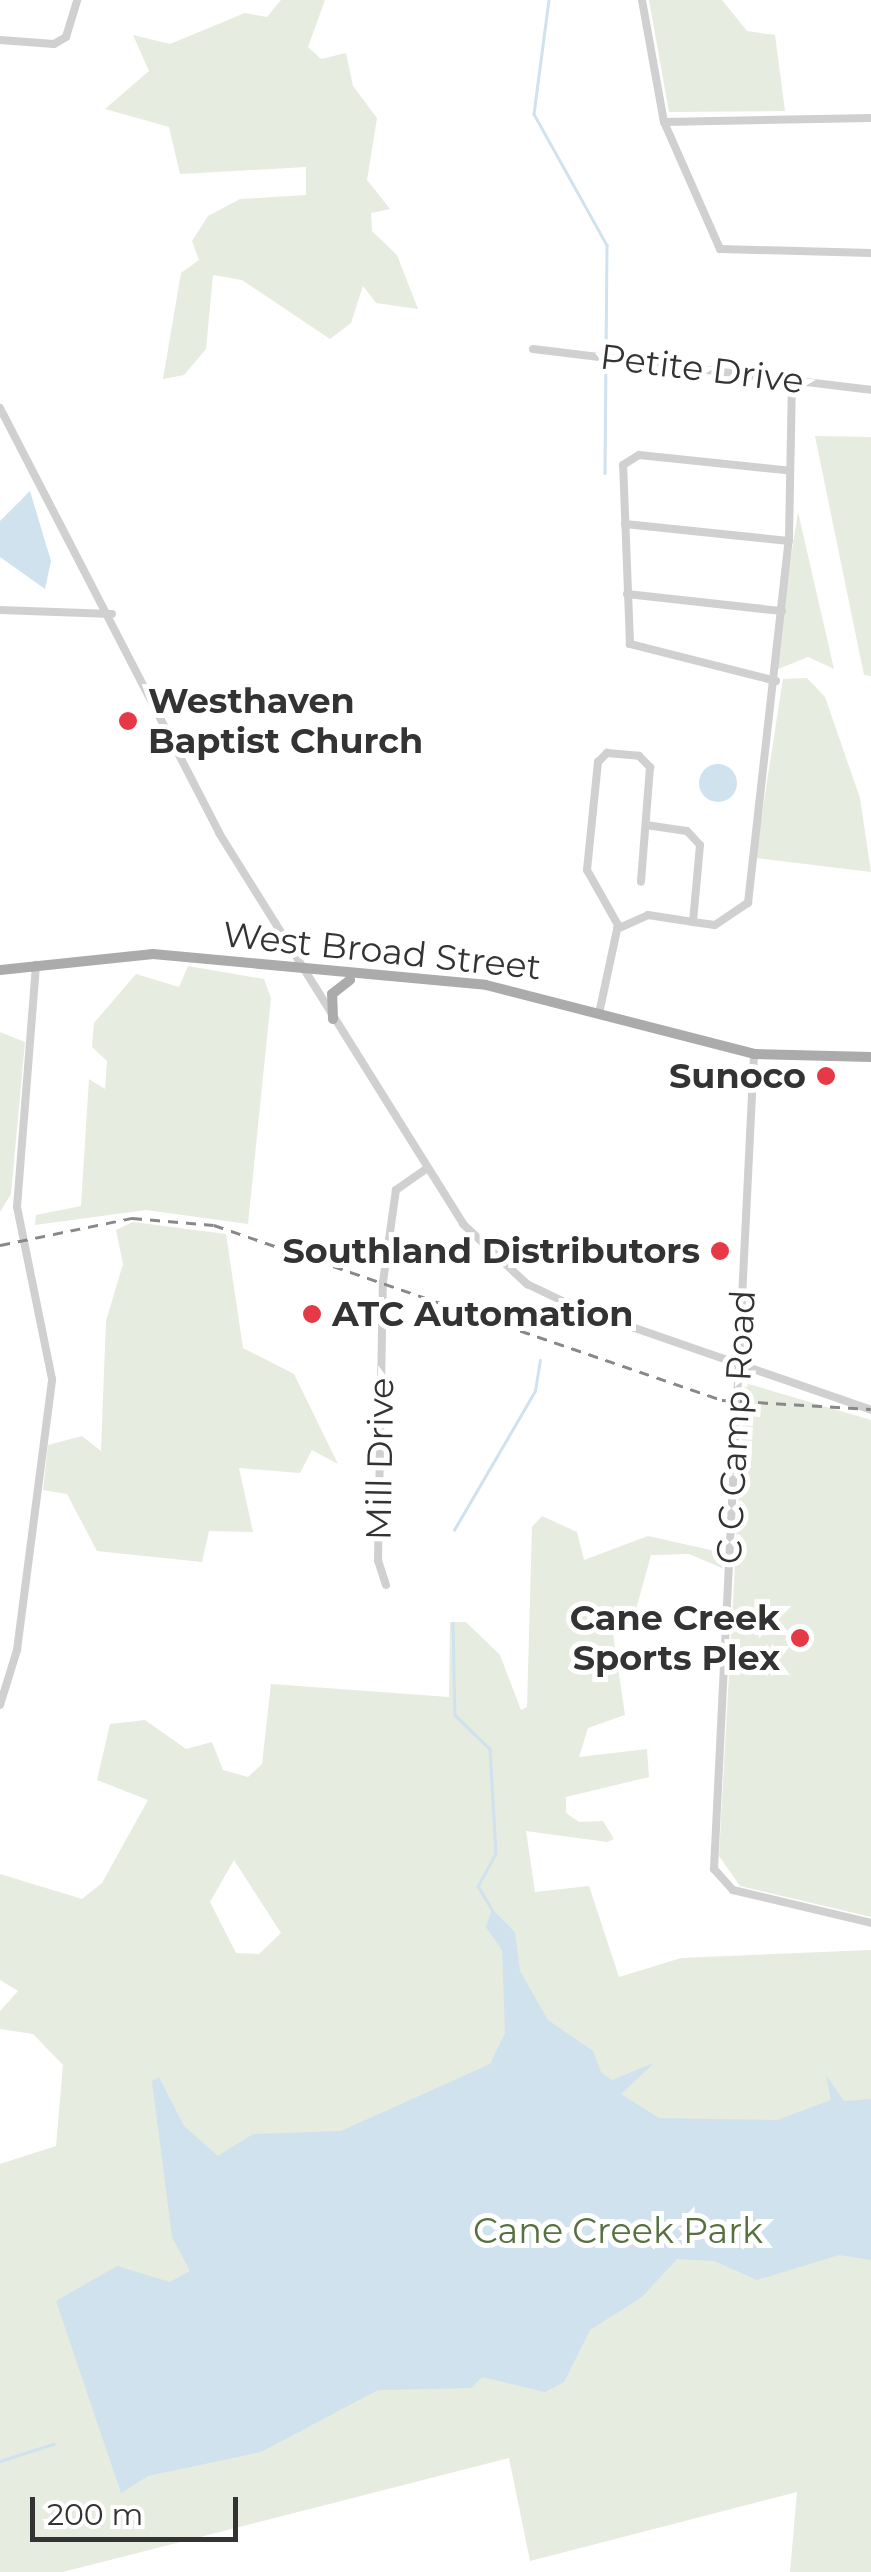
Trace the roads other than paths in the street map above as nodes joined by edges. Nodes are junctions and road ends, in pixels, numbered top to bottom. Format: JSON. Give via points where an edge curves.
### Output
{"nodes":[{"id":1,"x":77,"y":0,"type":"edge"},
{"id":2,"x":642,"y":0,"type":"edge"},
{"id":3,"x":0,"y":40,"type":"edge"},
{"id":4,"x":871,"y":118,"type":"edge"},
{"id":5,"x":664,"y":122,"type":"junction"},
{"id":6,"x":871,"y":254,"type":"edge"},
{"id":7,"x":533,"y":349,"type":"dead end"},
{"id":8,"x":792,"y":380,"type":"junction"},
{"id":9,"x":871,"y":390,"type":"edge"},
{"id":10,"x":0,"y":408,"type":"edge"},
{"id":11,"x":786,"y":470,"type":"junction"},
{"id":12,"x":625,"y":524,"type":"junction"},
{"id":13,"x":789,"y":541,"type":"junction"},
{"id":14,"x":627,"y":594,"type":"junction"},
{"id":15,"x":0,"y":610,"type":"edge"},
{"id":16,"x":782,"y":611,"type":"junction"},
{"id":17,"x":112,"y":614,"type":"junction"},
{"id":18,"x":776,"y":681,"type":"junction"},
{"id":19,"x":646,"y":825,"type":"junction"},
{"id":20,"x":641,"y":882,"type":"dead end"},
{"id":21,"x":694,"y":922,"type":"junction"},
{"id":22,"x":617,"y":929,"type":"junction"},
{"id":23,"x":36,"y":964,"type":"junction"},
{"id":24,"x":0,"y":970,"type":"edge"},
{"id":25,"x":304,"y":974,"type":"junction"},
{"id":26,"x":358,"y":978,"type":"junction"},
{"id":27,"x":600,"y":1009,"type":"junction"},
{"id":28,"x":332,"y":1019,"type":"junction"},
{"id":29,"x":754,"y":1054,"type":"junction"},
{"id":30,"x":871,"y":1057,"type":"edge"},
{"id":31,"x":426,"y":1170,"type":"junction"},
{"id":32,"x":740,"y":1364,"type":"junction"},
{"id":33,"x":871,"y":1410,"type":"edge"},
{"id":34,"x":386,"y":1585,"type":"dead end"},
{"id":35,"x":0,"y":1705,"type":"edge"},
{"id":36,"x":871,"y":1923,"type":"edge"}],
"edges":[{"from":1,"to":3,"type":"street","via":[[66,37],[54,44]]},
{"from":2,"to":5,"type":"street"},
{"from":4,"to":5,"type":"street"},
{"from":5,"to":6,"type":"street","via":[[713,237],[730,254]]},
{"from":7,"to":8,"type":"street","name":"Petite Drive"},
{"from":8,"to":9,"type":"street","name":"Petite Drive"},
{"from":8,"to":11,"type":"street"},
{"from":10,"to":17,"type":"street"},
{"from":11,"to":12,"type":"street","via":[[633,455],[623,466]]},
{"from":11,"to":13,"type":"street"},
{"from":12,"to":13,"type":"street"},
{"from":12,"to":14,"type":"street"},
{"from":13,"to":16,"type":"street"},
{"from":14,"to":16,"type":"street"},
{"from":14,"to":18,"type":"street","via":[[634,648]]},
{"from":15,"to":17,"type":"street"},
{"from":16,"to":18,"type":"street"},
{"from":17,"to":25,"type":"street","via":[[206,809]]},
{"from":18,"to":21,"type":"street","via":[[752,894],[728,920]]},
{"from":19,"to":20,"type":"street"},
{"from":19,"to":21,"type":"street","via":[[687,832],[700,845]]},
{"from":19,"to":22,"type":"street","via":[[646,760],[607,753],[598,762],[587,870]]},
{"from":21,"to":22,"type":"street","via":[[648,915]]},
{"from":22,"to":27,"type":"street"},
{"from":23,"to":24,"type":"main road","name":"West Broad Street"},
{"from":23,"to":25,"type":"main road","name":"West Broad Street","via":[[153,954]]},
{"from":23,"to":35,"type":"street","via":[[17,1207],[52,1379],[17,1650]]},
{"from":25,"to":26,"type":"main road","name":"West Broad Street"},
{"from":25,"to":28,"type":"street"},
{"from":26,"to":27,"type":"main road","name":"West Broad Street","via":[[486,985]]},
{"from":26,"to":28,"type":"main road","via":[[332,994]]},
{"from":27,"to":29,"type":"main road","name":"West Broad Street"},
{"from":28,"to":31,"type":"street"},
{"from":29,"to":30,"type":"main road","name":"West Broad Street"},
{"from":29,"to":32,"type":"street","name":"C C Camp Road"},
{"from":31,"to":32,"type":"street","via":[[492,1257],[527,1284]]},
{"from":31,"to":34,"type":"street","name":"Mill Drive","via":[[396,1190],[383,1282],[378,1561]]},
{"from":32,"to":33,"type":"street"},
{"from":32,"to":36,"type":"street","name":"C C Camp Road","via":[[714,1869],[733,1890]]}]}
